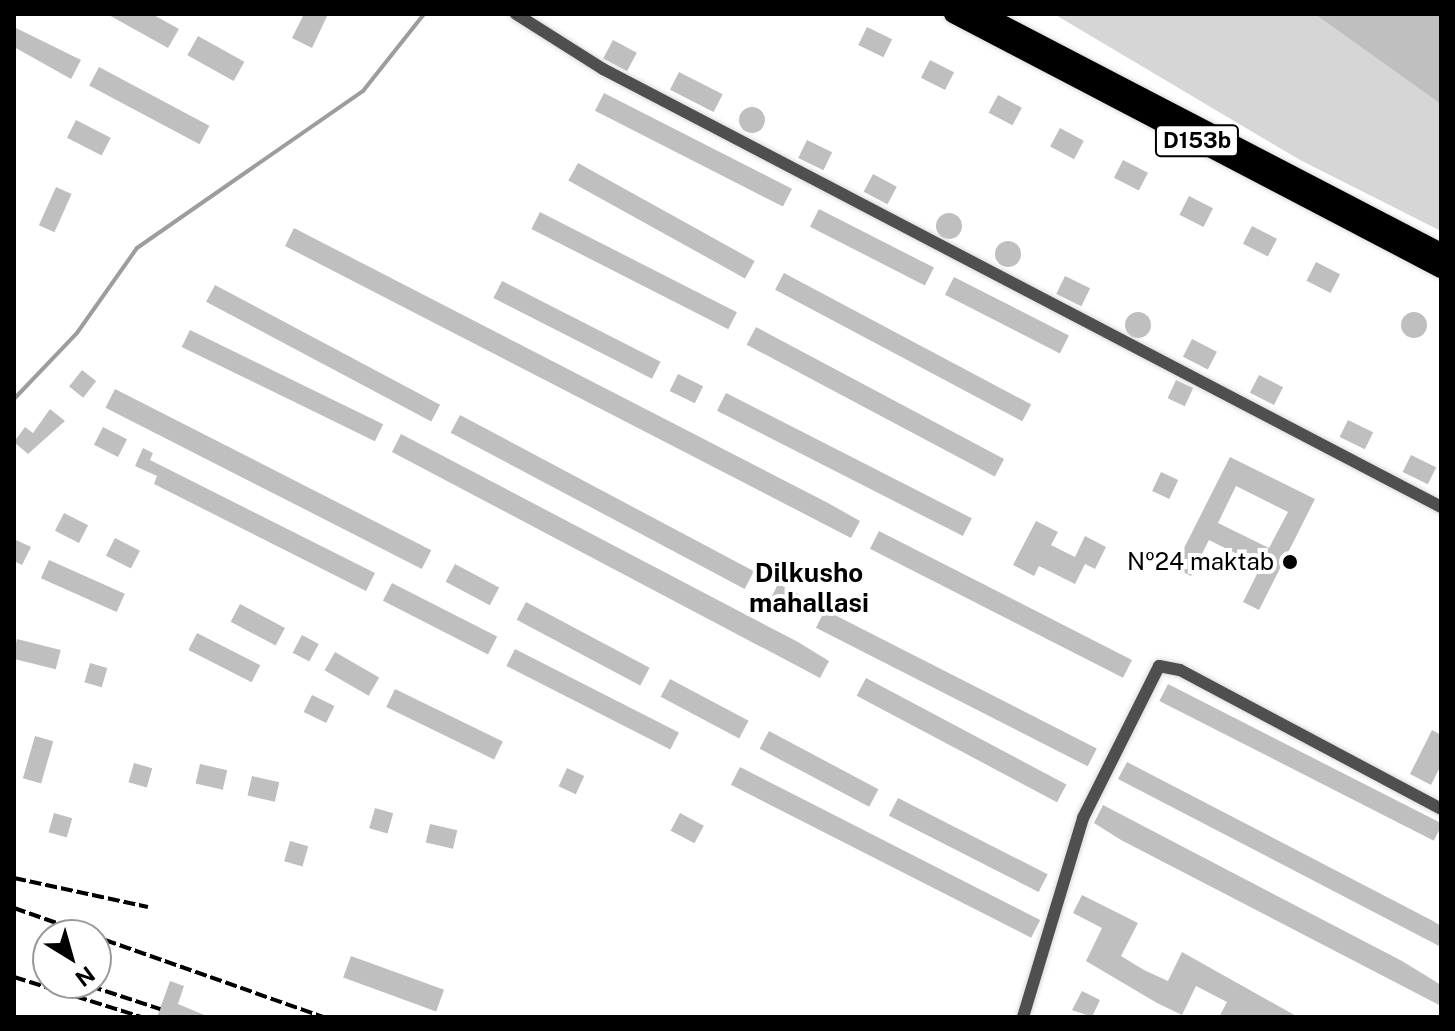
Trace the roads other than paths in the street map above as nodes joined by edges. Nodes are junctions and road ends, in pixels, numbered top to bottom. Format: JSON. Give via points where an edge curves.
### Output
{"nodes":[{"id":1,"x":516,"y":14,"type":"edge"},
{"id":2,"x":953,"y":14,"type":"edge"},
{"id":3,"x":983,"y":14,"type":"edge"},
{"id":4,"x":1441,"y":252,"type":"edge"},
{"id":5,"x":1441,"y":269,"type":"edge"},
{"id":6,"x":1441,"y":507,"type":"edge"},
{"id":7,"x":1441,"y":809,"type":"edge"},
{"id":8,"x":1023,"y":1017,"type":"edge"}],
"edges":[{"from":1,"to":6,"type":"street","via":[[603,69]]},
{"from":2,"to":5,"type":"main road","number":"D153b"},
{"from":3,"to":4,"type":"main road","number":"D153b"},
{"from":7,"to":8,"type":"street","via":[[1159,666],[1083,818]]}]}
